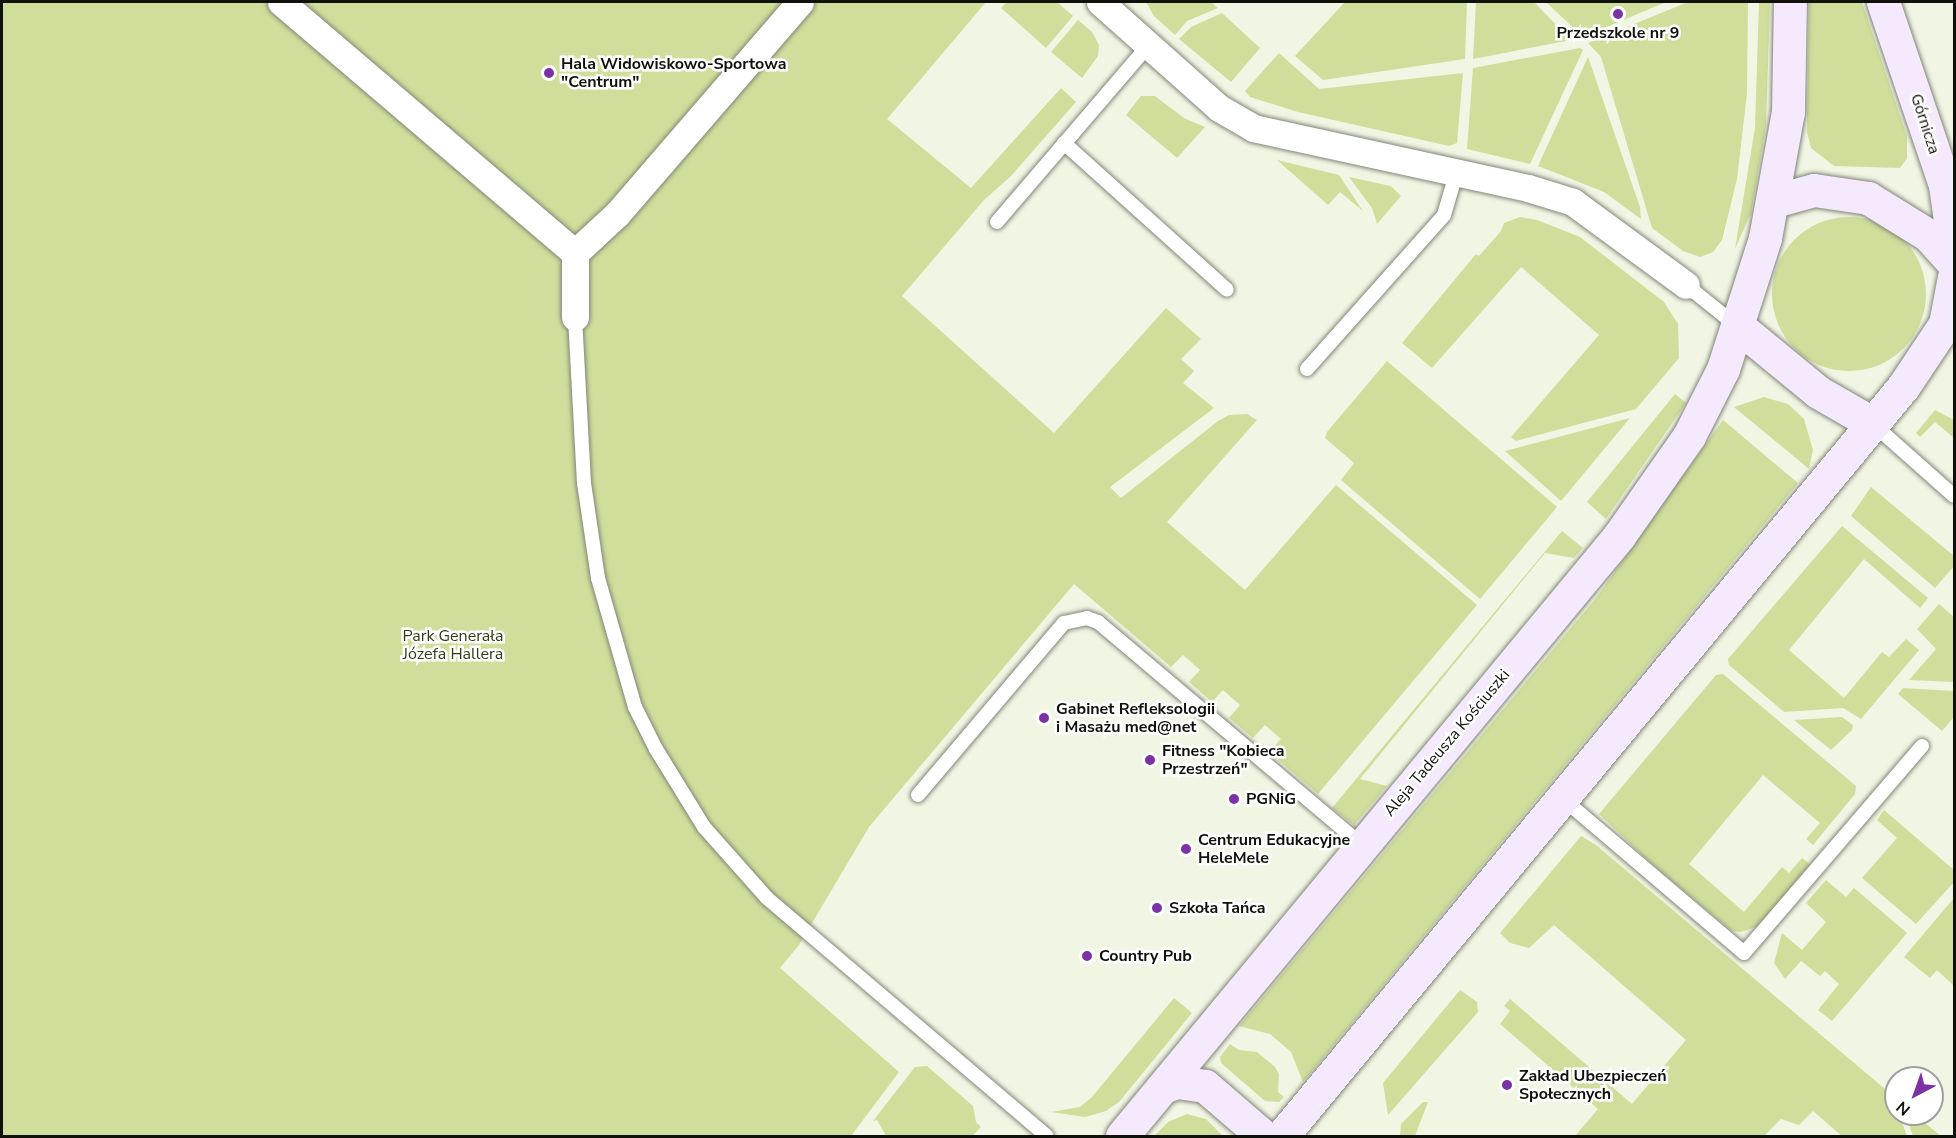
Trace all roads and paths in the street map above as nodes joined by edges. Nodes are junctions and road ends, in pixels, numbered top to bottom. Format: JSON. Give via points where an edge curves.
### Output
{"nodes":[{"id":1,"x":281,"y":2,"type":"edge"},
{"id":2,"x":800,"y":2,"type":"edge"},
{"id":3,"x":1100,"y":2,"type":"edge"},
{"id":4,"x":1790,"y":2,"type":"edge"},
{"id":5,"x":1882,"y":2,"type":"edge"},
{"id":6,"x":1148,"y":46,"type":"junction"},
{"id":7,"x":1064,"y":143,"type":"junction"},
{"id":8,"x":1456,"y":174,"type":"junction"},
{"id":9,"x":1774,"y":201,"type":"junction"},
{"id":10,"x":998,"y":222,"type":"dead end"},
{"id":11,"x":1954,"y":249,"type":"edge"},
{"id":12,"x":575,"y":253,"type":"junction"},
{"id":13,"x":1954,"y":264,"type":"edge"},
{"id":14,"x":1954,"y":277,"type":"edge"},
{"id":15,"x":1686,"y":285,"type":"joint"},
{"id":16,"x":1227,"y":290,"type":"dead end"},
{"id":17,"x":575,"y":317,"type":"joint"},
{"id":18,"x":1950,"y":321,"type":"edge"},
{"id":19,"x":1738,"y":327,"type":"junction"},
{"id":20,"x":1307,"y":369,"type":"dead end"},
{"id":21,"x":1872,"y":423,"type":"junction"},
{"id":22,"x":1954,"y":496,"type":"edge"},
{"id":23,"x":1922,"y":746,"type":"dead end"},
{"id":24,"x":918,"y":795,"type":"dead end"},
{"id":25,"x":1563,"y":798,"type":"junction"},
{"id":26,"x":1362,"y":845,"type":"junction"},
{"id":27,"x":1163,"y":1087,"type":"junction"},
{"id":28,"x":1047,"y":1137,"type":"edge"},
{"id":29,"x":1122,"y":1137,"type":"edge"},
{"id":30,"x":1263,"y":1137,"type":"edge"},
{"id":31,"x":1282,"y":1137,"type":"edge"}],
"edges":[{"from":1,"to":12,"type":"street"},
{"from":2,"to":12,"type":"street","via":[[617,214]]},
{"from":3,"to":6,"type":"street"},
{"from":4,"to":9,"type":"street","via":[[1788,112]]},
{"from":5,"to":11,"type":"street","name":"Górnicza","via":[[1945,185]]},
{"from":6,"to":7,"type":"lane"},
{"from":6,"to":8,"type":"street","via":[[1220,108],[1252,128]]},
{"from":7,"to":10,"type":"lane"},
{"from":7,"to":16,"type":"lane"},
{"from":8,"to":15,"type":"street","via":[[1573,202]]},
{"from":8,"to":20,"type":"lane","via":[[1444,215]]},
{"from":9,"to":13,"type":"street","via":[[1814,190],[1868,198],[1928,235]]},
{"from":9,"to":19,"type":"street","name":"Aleja Tadeusza Kościuszki"},
{"from":12,"to":17,"type":"street"},
{"from":14,"to":18,"type":"street"},
{"from":15,"to":19,"type":"lane"},
{"from":17,"to":28,"type":"lane","via":[[584,483],[598,578],[635,707],[656,749],[704,827],[767,898]]},
{"from":18,"to":21,"type":"street"},
{"from":19,"to":21,"type":"street","via":[[1818,392]]},
{"from":19,"to":26,"type":"street","name":"Aleja Tadeusza Kościuszki","via":[[1709,402],[1619,536]]},
{"from":21,"to":22,"type":"lane"},
{"from":21,"to":25,"type":"street"},
{"from":23,"to":25,"type":"lane","via":[[1744,953]]},
{"from":24,"to":26,"type":"lane","via":[[1064,623],[1087,618],[1098,622]]},
{"from":25,"to":31,"type":"street"},
{"from":26,"to":27,"type":"street","name":"Aleja Tadeusza Kościuszki"},
{"from":27,"to":29,"type":"street","name":"Aleja Tadeusza Kościuszki"},
{"from":27,"to":30,"type":"street","via":[[1177,1082],[1205,1086]]}]}
